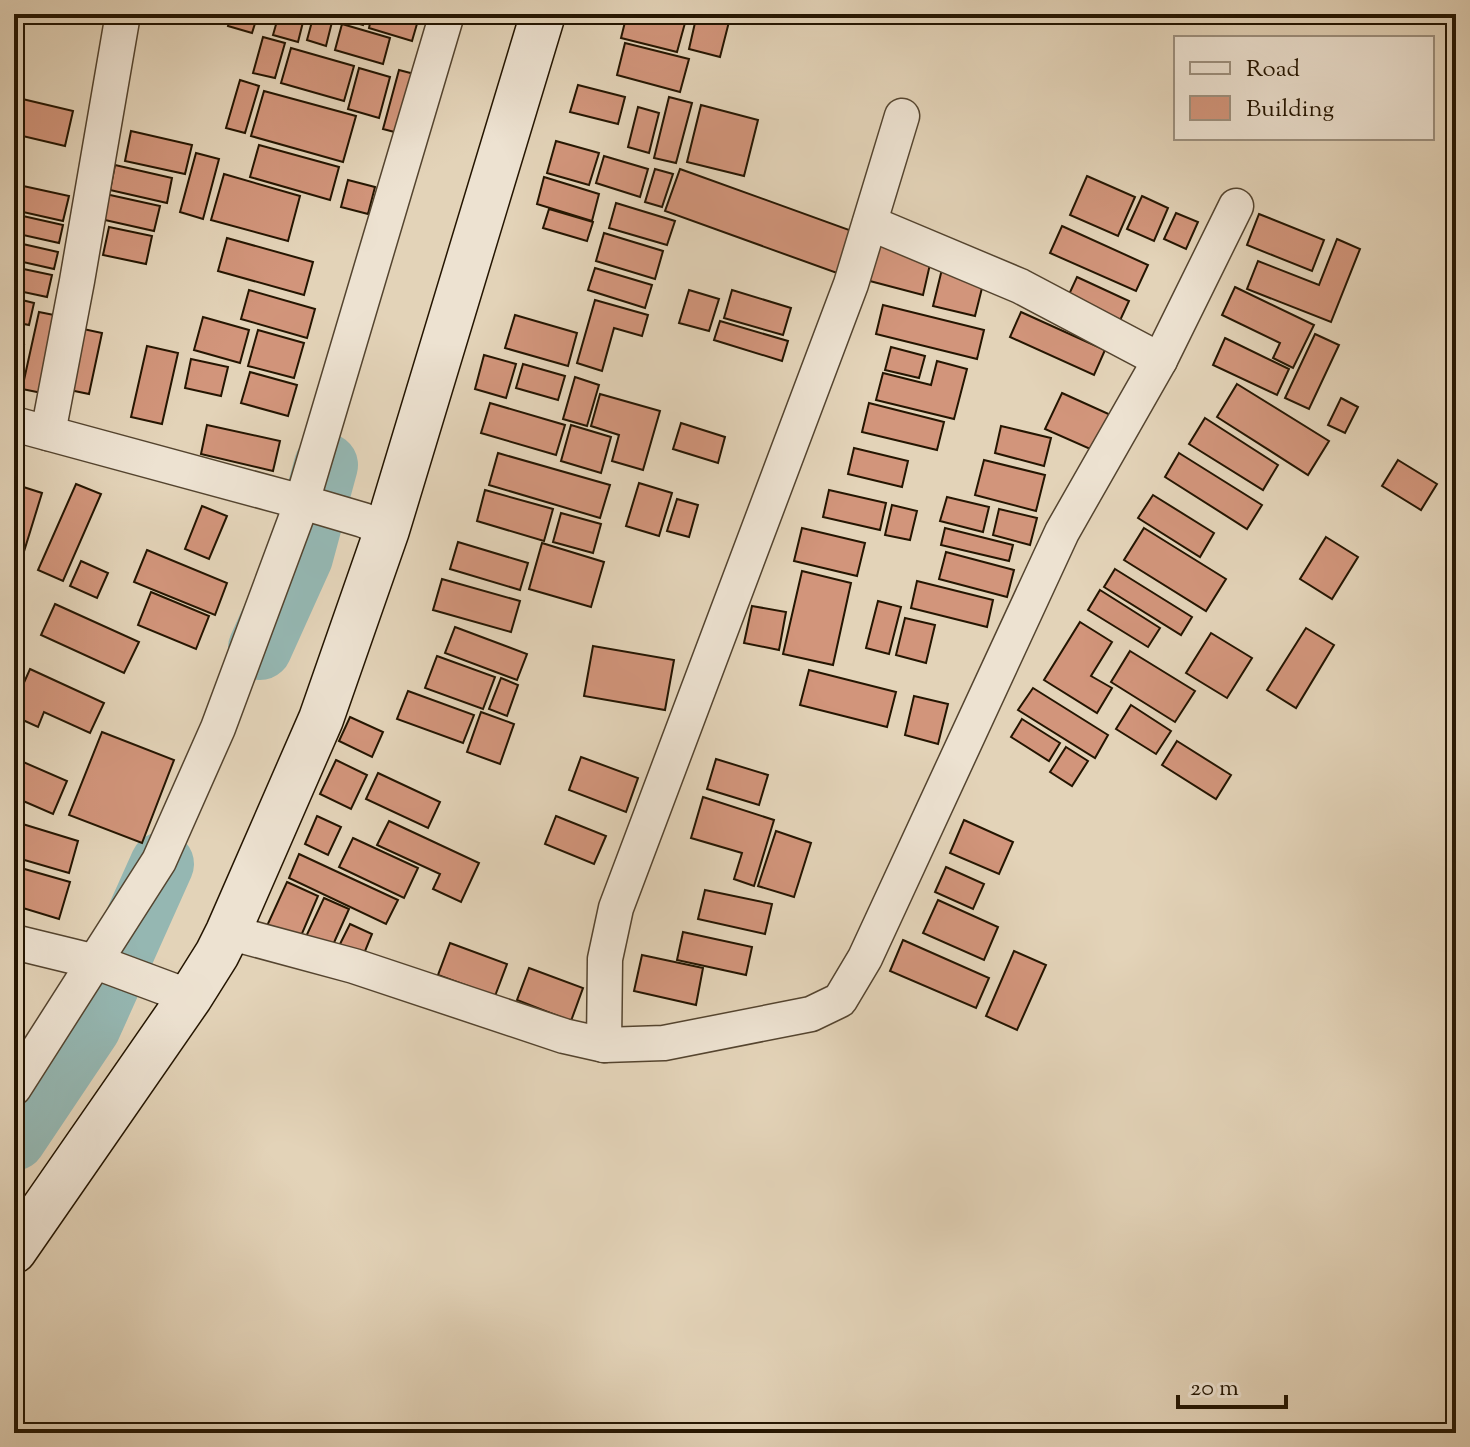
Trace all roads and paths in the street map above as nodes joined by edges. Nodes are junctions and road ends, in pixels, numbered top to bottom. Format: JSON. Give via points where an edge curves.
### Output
{"nodes":[{"id":1,"x":123,"y":14,"type":"edge"},
{"id":2,"x":447,"y":14,"type":"edge"},
{"id":3,"x":543,"y":14,"type":"edge"},
{"id":4,"x":902,"y":116,"type":"dead end"},
{"id":5,"x":1236,"y":206,"type":"dead end"},
{"id":6,"x":870,"y":223,"type":"junction"},
{"id":7,"x":1160,"y":360,"type":"junction"},
{"id":8,"x":14,"y":424,"type":"edge"},
{"id":9,"x":48,"y":433,"type":"junction"},
{"id":10,"x":307,"y":503,"type":"junction"},
{"id":11,"x":375,"y":525,"type":"junction"},
{"id":12,"x":228,"y":932,"type":"junction"},
{"id":13,"x":14,"y":942,"type":"edge"},
{"id":14,"x":105,"y":965,"type":"junction"},
{"id":15,"x":178,"y":992,"type":"junction"},
{"id":16,"x":604,"y":1045,"type":"junction"},
{"id":17,"x":14,"y":1088,"type":"edge"},
{"id":18,"x":14,"y":1251,"type":"edge"}],
"edges":[{"from":1,"to":9,"type":"street"},
{"from":2,"to":10,"type":"street"},
{"from":3,"to":11,"type":"street"},
{"from":4,"to":6,"type":"street"},
{"from":5,"to":7,"type":"street"},
{"from":6,"to":7,"type":"street","via":[[1020,286]]},
{"from":6,"to":16,"type":"street","via":[[616,908],[605,959]]},
{"from":7,"to":16,"type":"street","via":[[1062,532],[865,958],[840,1000],[811,1014],[664,1043]]},
{"from":8,"to":9,"type":"street"},
{"from":9,"to":10,"type":"street"},
{"from":10,"to":11,"type":"street"},
{"from":10,"to":14,"type":"street","via":[[218,728]]},
{"from":11,"to":12,"type":"street","via":[[321,719]]},
{"from":12,"to":15,"type":"street","via":[[217,954]]},
{"from":12,"to":16,"type":"street"},
{"from":13,"to":14,"type":"street"},
{"from":14,"to":15,"type":"street"},
{"from":14,"to":17,"type":"street"},
{"from":15,"to":18,"type":"street"}]}
